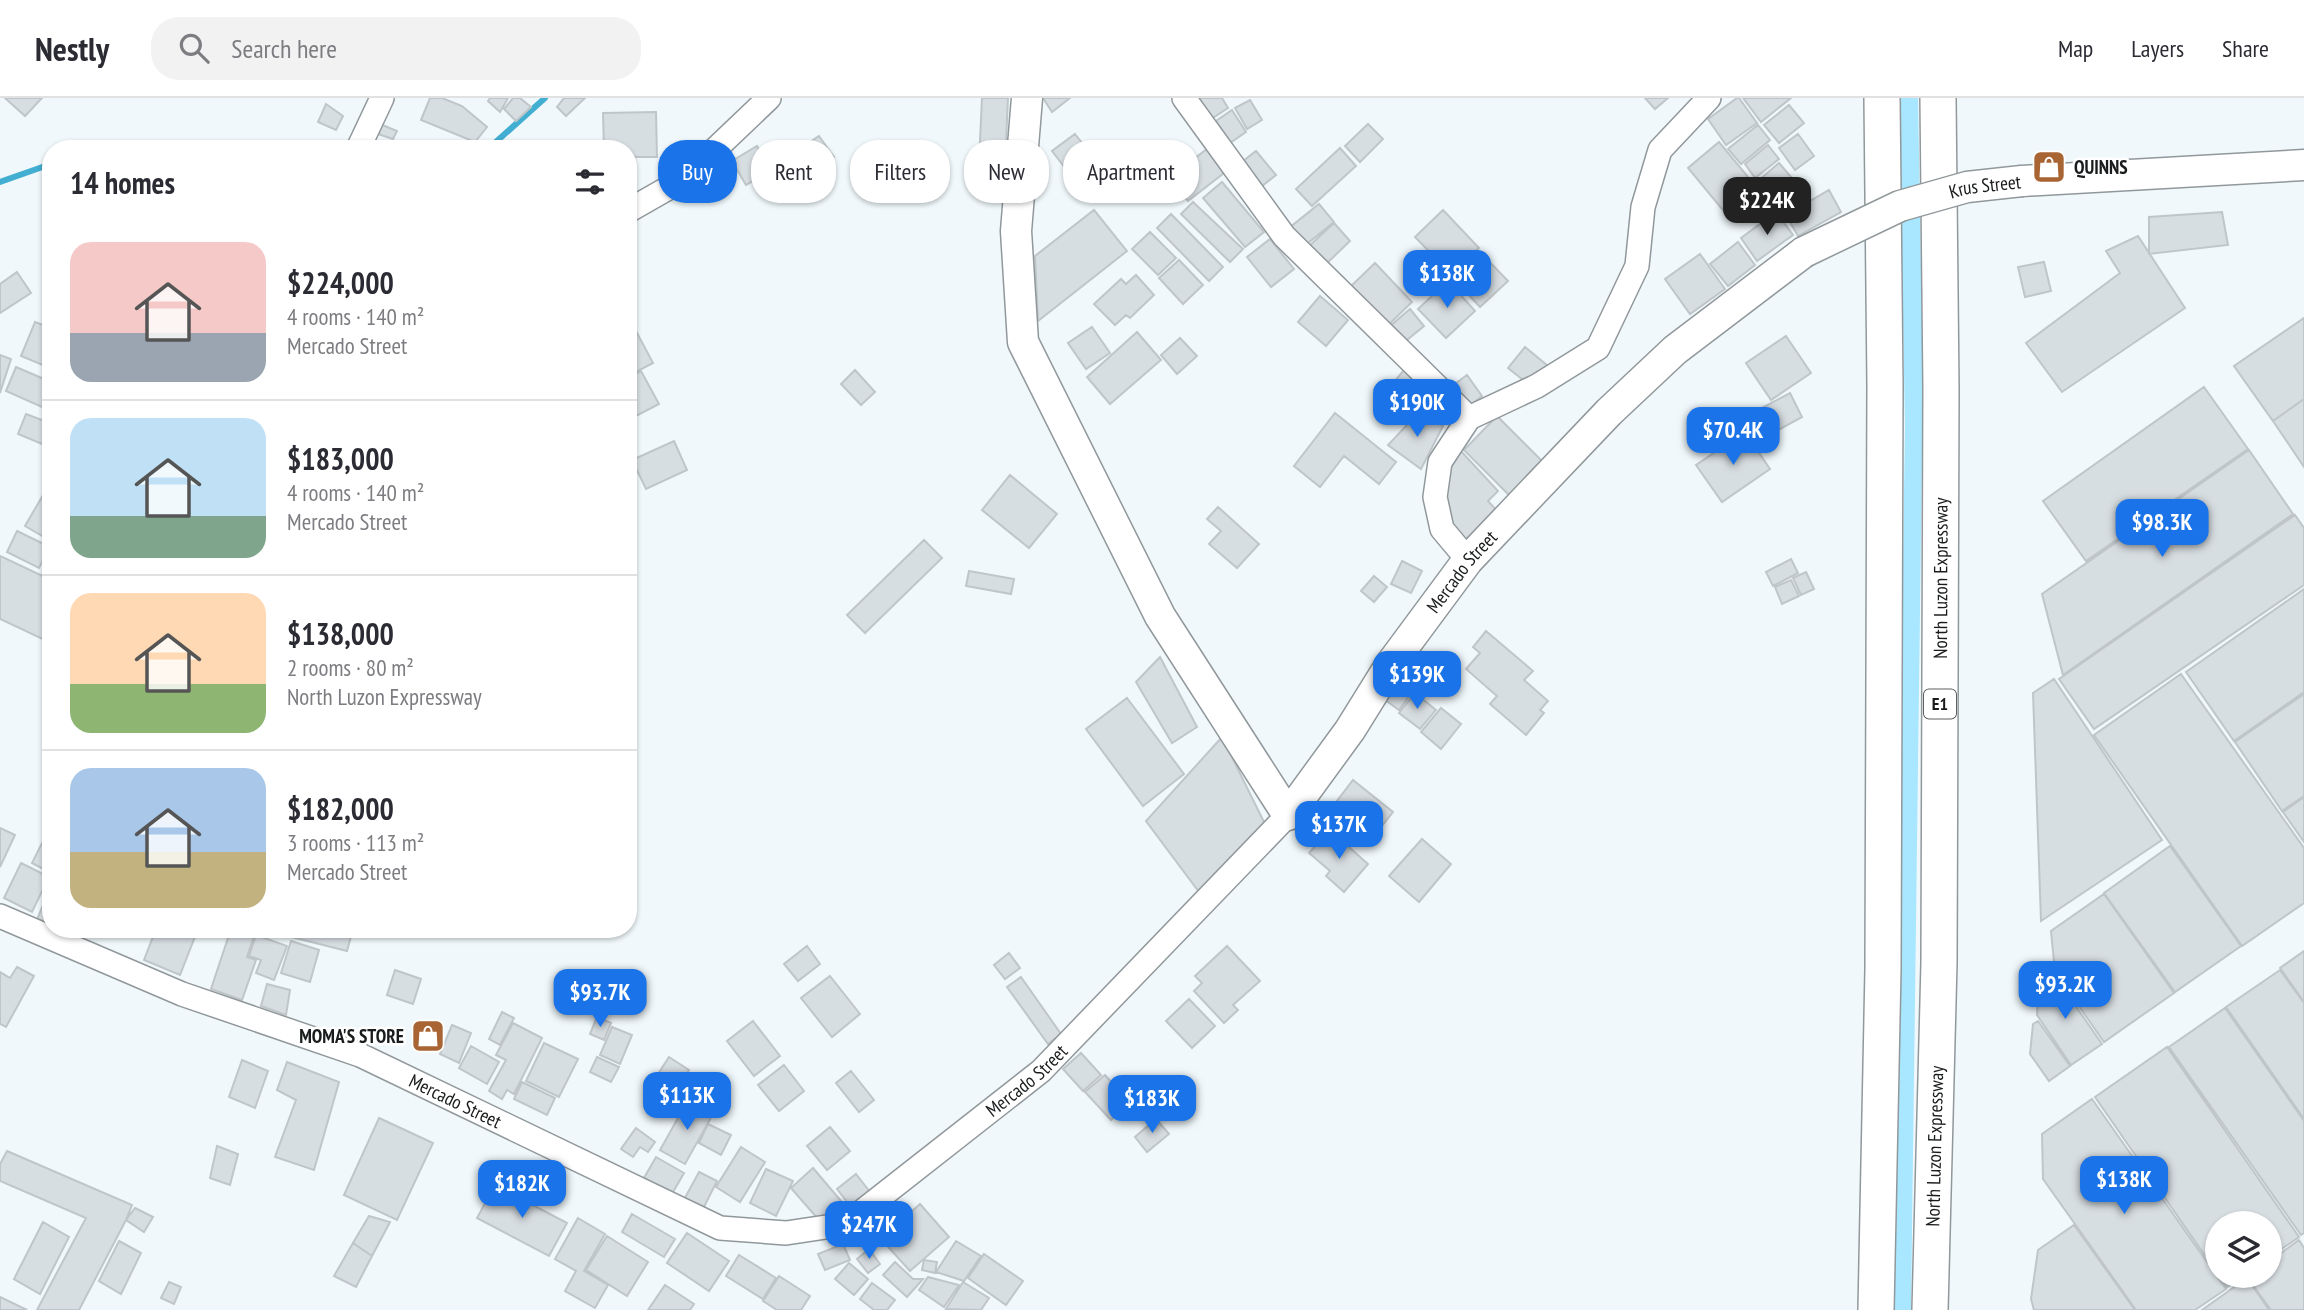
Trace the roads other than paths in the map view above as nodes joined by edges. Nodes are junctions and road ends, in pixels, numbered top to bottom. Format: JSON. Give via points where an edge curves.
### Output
{"nodes":[{"id":1,"x":382,"y":98,"type":"edge"},
{"id":2,"x":769,"y":98,"type":"edge"},
{"id":3,"x":1027,"y":98,"type":"edge"},
{"id":4,"x":1184,"y":98,"type":"edge"},
{"id":5,"x":1709,"y":98,"type":"edge"},
{"id":6,"x":1882,"y":98,"type":"edge"},
{"id":7,"x":1938,"y":98,"type":"edge"},
{"id":8,"x":362,"y":140,"type":"edge"},
{"id":9,"x":2304,"y":165,"type":"edge"},
{"id":10,"x":637,"y":206,"type":"edge"},
{"id":11,"x":1804,"y":252,"type":"joint"},
{"id":12,"x":1469,"y":418,"type":"junction"},
{"id":13,"x":1468,"y":560,"type":"junction"},
{"id":14,"x":1288,"y":815,"type":"junction"},
{"id":15,"x":0,"y":916,"type":"edge"},
{"id":16,"x":42,"y":934,"type":"edge"},
{"id":17,"x":51,"y":938,"type":"edge"},
{"id":18,"x":1876,"y":1310,"type":"edge"},
{"id":19,"x":1930,"y":1310,"type":"edge"}],
"edges":[{"from":1,"to":8,"type":"street"},
{"from":2,"to":10,"type":"street","via":[[684,179]]},
{"from":3,"to":14,"type":"main road","via":[[1016,231],[1023,342],[1160,617]]},
{"from":4,"to":12,"type":"street","via":[[1283,236]]},
{"from":5,"to":12,"type":"street","via":[[1660,150],[1643,207],[1637,266],[1598,348],[1537,386]]},
{"from":6,"to":18,"type":"highway","via":[[1883,969]]},
{"from":7,"to":19,"type":"highway","name":"North Luzon Expressway","number":"E1","via":[[1939,950]]},
{"from":9,"to":11,"type":"main road","name":"Krus Street","bridge":true,"via":[[1966,187],[1900,206]]},
{"from":11,"to":13,"type":"main road","name":"Mercado Street","via":[[1675,350]]},
{"from":12,"to":13,"type":"street","via":[[1440,462],[1435,498],[1443,529]]},
{"from":13,"to":14,"type":"main road","name":"Mercado Street"},
{"from":14,"to":17,"type":"street","name":"Mercado Street","via":[[1041,1071],[846,1223],[786,1233],[720,1228],[360,1055],[182,994]]},
{"from":15,"to":16,"type":"street","name":"Mercado Street"}]}
